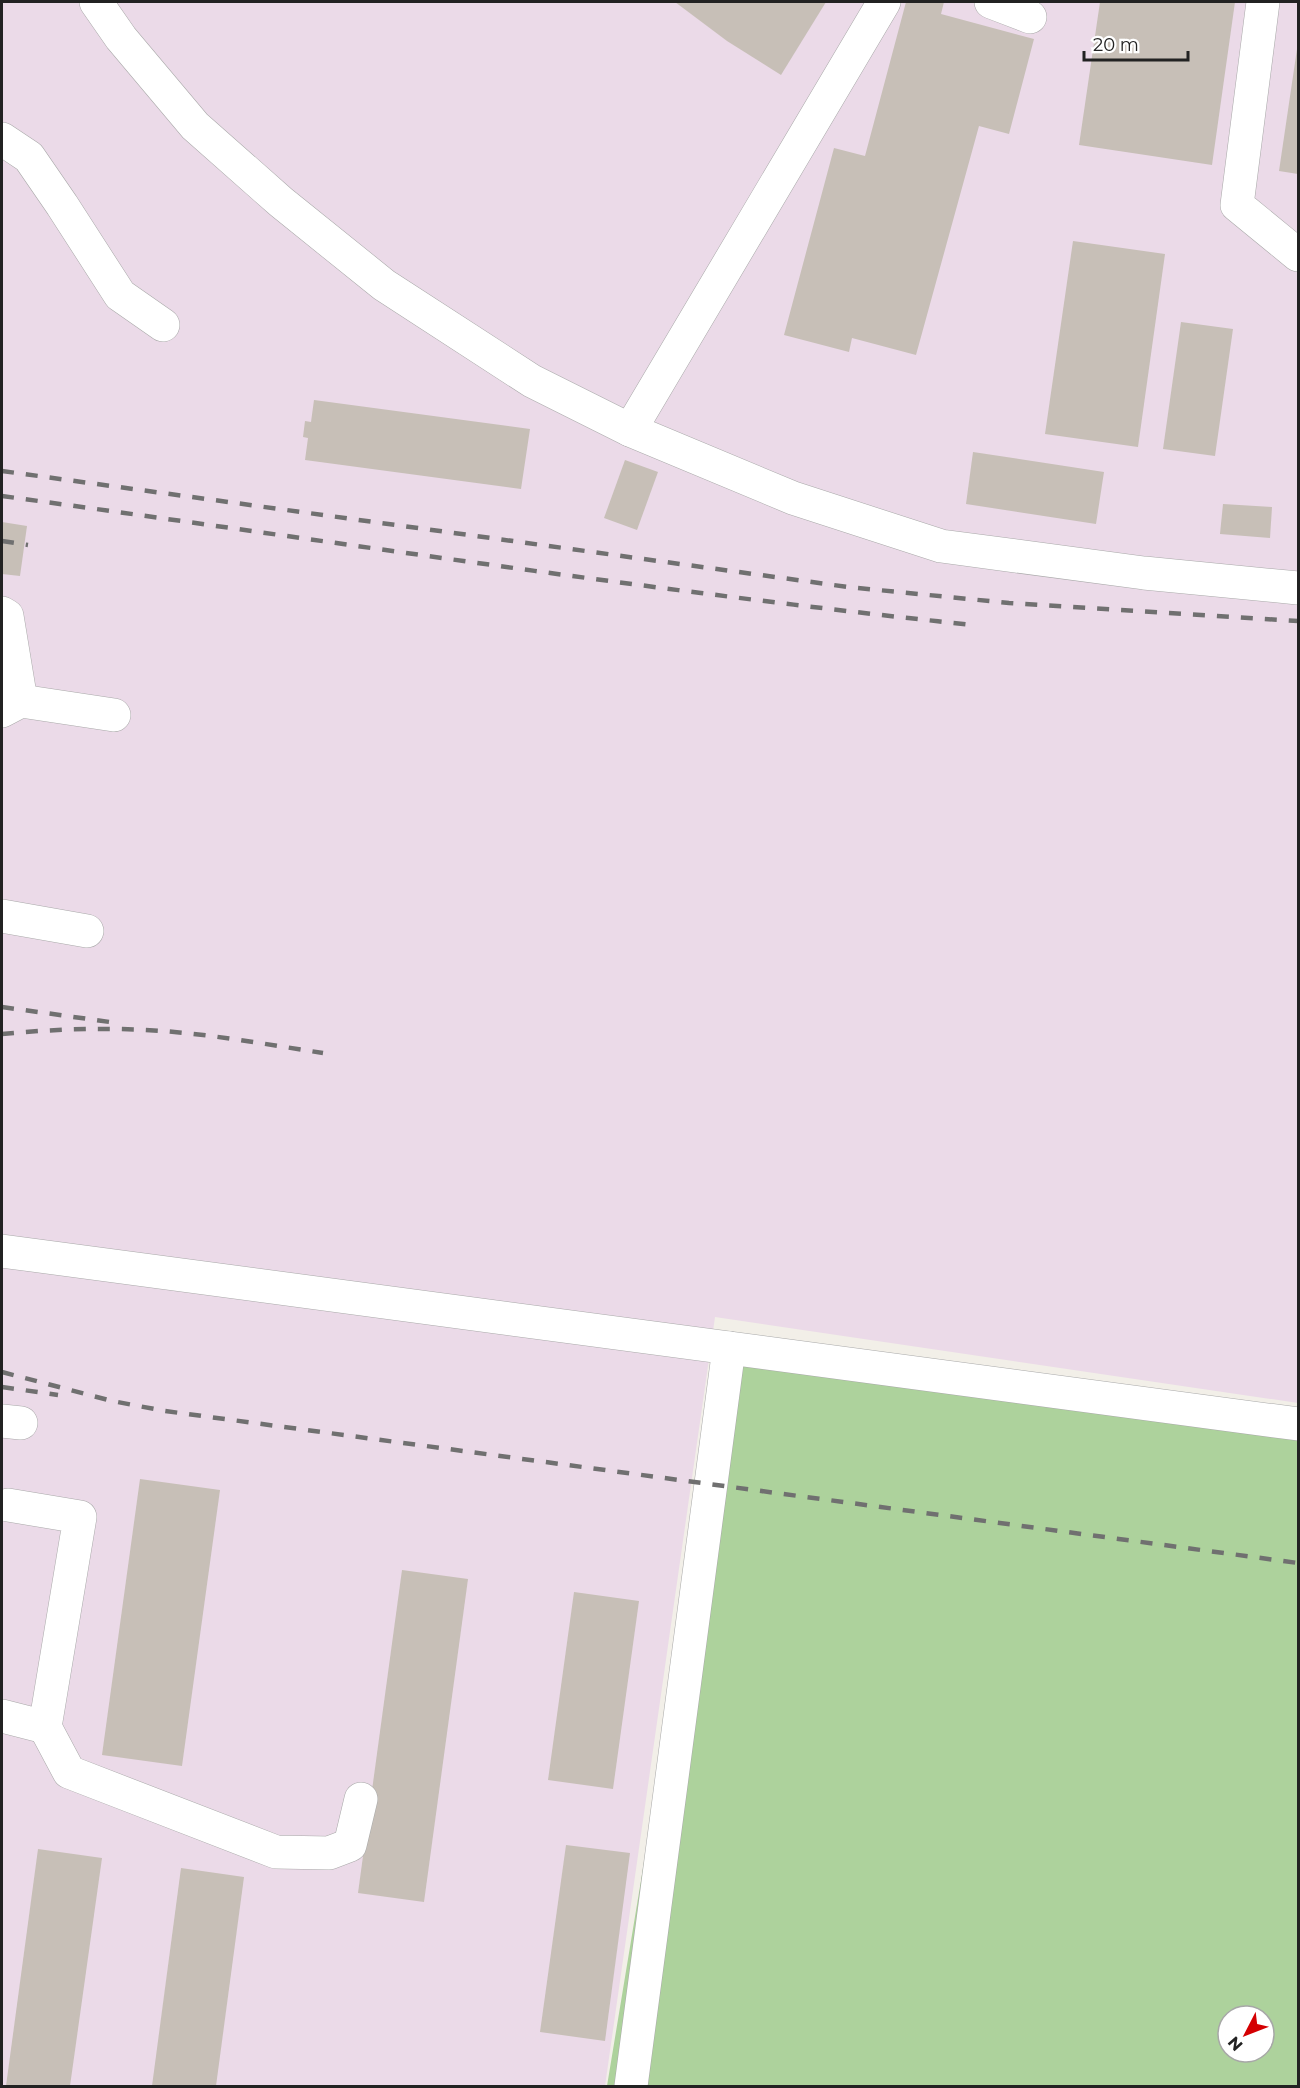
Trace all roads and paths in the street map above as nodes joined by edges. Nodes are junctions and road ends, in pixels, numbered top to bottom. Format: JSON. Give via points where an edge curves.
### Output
{"nodes":[{"id":1,"x":96,"y":2,"type":"edge"},
{"id":2,"x":884,"y":2,"type":"edge"},
{"id":3,"x":992,"y":2,"type":"edge"},
{"id":4,"x":1263,"y":2,"type":"edge"},
{"id":5,"x":1030,"y":17,"type":"dead end"},
{"id":6,"x":2,"y":139,"type":"edge"},
{"id":7,"x":1299,"y":255,"type":"edge"},
{"id":8,"x":163,"y":325,"type":"dead end"},
{"id":9,"x":630,"y":430,"type":"junction"},
{"id":10,"x":1299,"y":588,"type":"edge"},
{"id":11,"x":2,"y":613,"type":"edge"},
{"id":12,"x":11,"y":706,"type":"edge"},
{"id":13,"x":114,"y":715,"type":"dead end"},
{"id":14,"x":2,"y":915,"type":"edge"},
{"id":15,"x":87,"y":931,"type":"dead end"},
{"id":16,"x":2,"y":1251,"type":"edge"},
{"id":17,"x":729,"y":1348,"type":"junction"},
{"id":18,"x":1299,"y":1424,"type":"edge"},
{"id":19,"x":8,"y":1505,"type":"dead end"},
{"id":20,"x":2,"y":1716,"type":"edge"},
{"id":21,"x":45,"y":1727,"type":"junction"},
{"id":22,"x":361,"y":1798,"type":"dead end"},
{"id":23,"x":631,"y":2086,"type":"edge"}],
"edges":[{"from":1,"to":9,"type":"lane","via":[[195,126],[298,216],[394,292],[532,381]]},
{"from":2,"to":9,"type":"lane"},
{"from":3,"to":5,"type":"lane"},
{"from":4,"to":7,"type":"lane","via":[[1237,205]]},
{"from":6,"to":8,"type":"lane","via":[[29,157],[120,295]]},
{"from":9,"to":10,"type":"lane","via":[[794,498],[941,546],[1144,573]]},
{"from":11,"to":12,"type":"lane","via":[[7,616]]},
{"from":12,"to":13,"type":"lane"},
{"from":14,"to":15,"type":"lane"},
{"from":16,"to":17,"type":"lane"},
{"from":17,"to":18,"type":"lane"},
{"from":17,"to":23,"type":"lane"},
{"from":19,"to":21,"type":"lane","via":[[80,1517]]},
{"from":20,"to":21,"type":"lane"},
{"from":21,"to":22,"type":"lane","via":[[69,1772],[276,1852],[328,1853],[351,1845]]}]}
